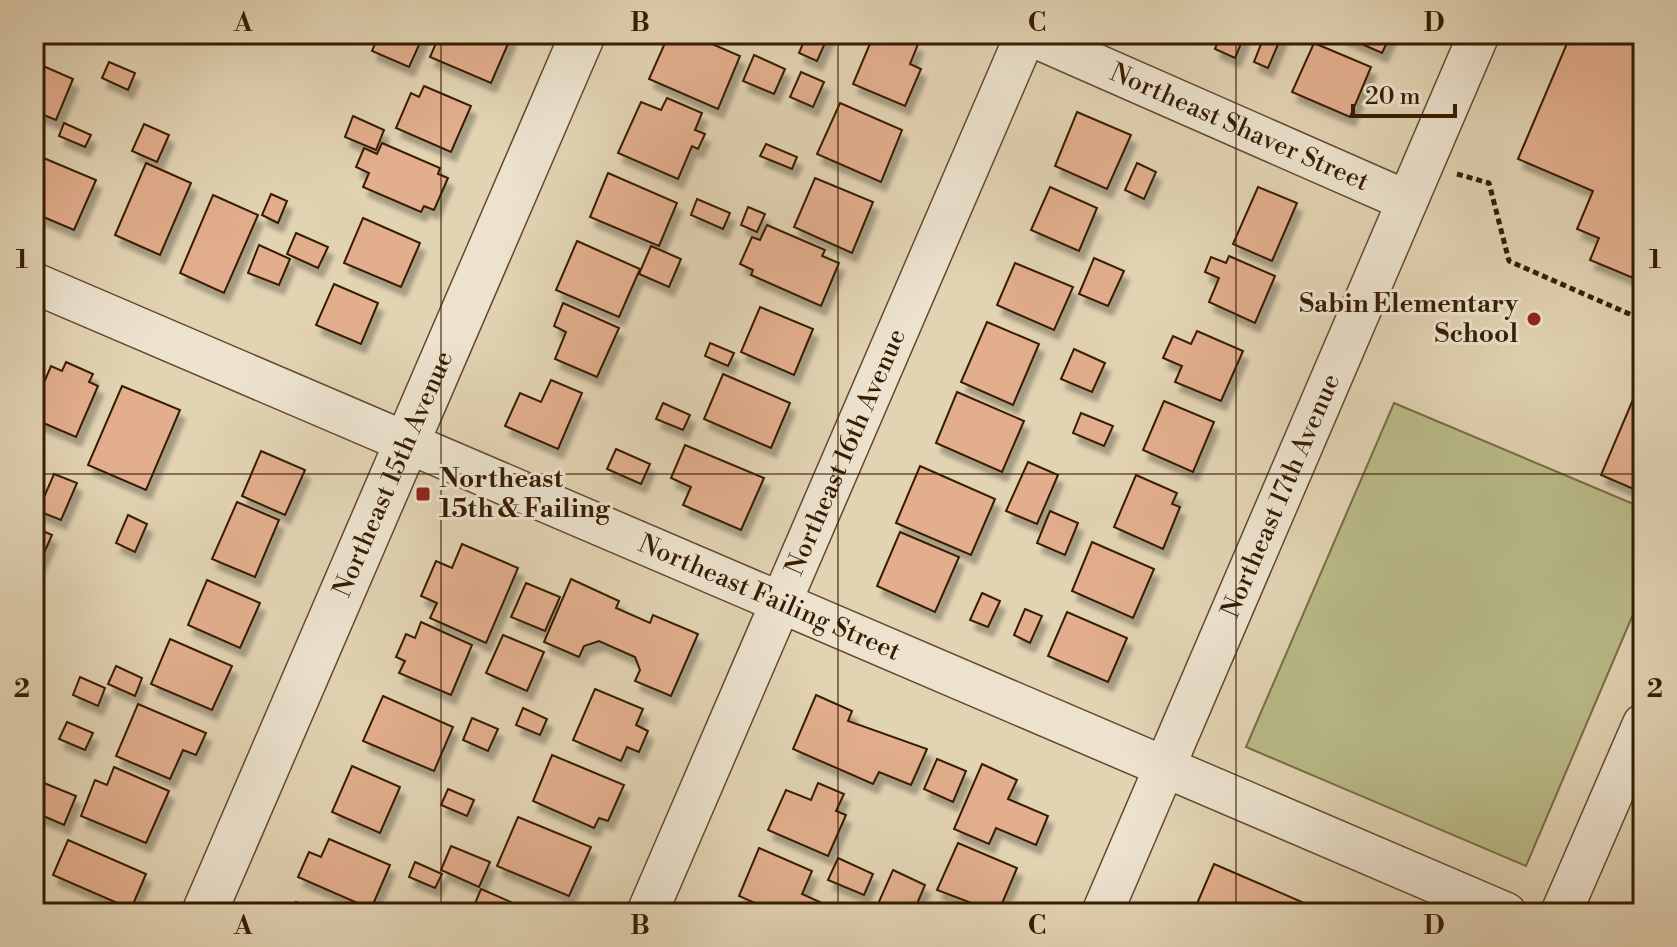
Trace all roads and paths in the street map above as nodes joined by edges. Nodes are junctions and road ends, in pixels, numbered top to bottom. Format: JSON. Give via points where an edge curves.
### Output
{"nodes":[{"id":1,"x":583,"y":34,"type":"edge"},
{"id":2,"x":1026,"y":34,"type":"edge"},
{"id":3,"x":1479,"y":34,"type":"edge"},
{"id":4,"x":1422,"y":163,"type":"junction"},
{"id":5,"x":1407,"y":201,"type":"junction"},
{"id":6,"x":34,"y":283,"type":"edge"},
{"id":7,"x":1643,"y":320,"type":"edge"},
{"id":8,"x":406,"y":445,"type":"junction"},
{"id":9,"x":780,"y":604,"type":"junction"},
{"id":10,"x":1643,"y":724,"type":"edge"},
{"id":11,"x":1164,"y":769,"type":"junction"},
{"id":12,"x":204,"y":913,"type":"edge"},
{"id":13,"x":647,"y":913,"type":"edge"},
{"id":14,"x":1102,"y":913,"type":"edge"},
{"id":15,"x":1506,"y":913,"type":"edge"},
{"id":16,"x":1561,"y":913,"type":"edge"}],
"edges":[{"from":1,"to":8,"type":"street","name":"Northeast 15th Avenue"},
{"from":2,"to":5,"type":"street","name":"Northeast Shaver Street"},
{"from":2,"to":9,"type":"street","name":"Northeast 16th Avenue"},
{"from":3,"to":4,"type":"street","name":"Northeast 17th Avenue"},
{"from":4,"to":5,"type":"street","name":"Northeast 17th Avenue"},
{"from":4,"to":7,"type":"path","via":[[1489,183],[1509,261]]},
{"from":5,"to":11,"type":"street","name":"Northeast 17th Avenue"},
{"from":6,"to":8,"type":"street","name":"Northeast Failing Street"},
{"from":8,"to":9,"type":"street","name":"Northeast Failing Street"},
{"from":8,"to":12,"type":"street","name":"Northeast 15th Avenue"},
{"from":9,"to":11,"type":"street","name":"Northeast Failing Street"},
{"from":9,"to":13,"type":"street","name":"Northeast 16th Avenue"},
{"from":10,"to":16,"type":"street"},
{"from":11,"to":14,"type":"street","name":"Northeast 17th Avenue"},
{"from":11,"to":15,"type":"street","name":"Northeast Failing Street"}]}
